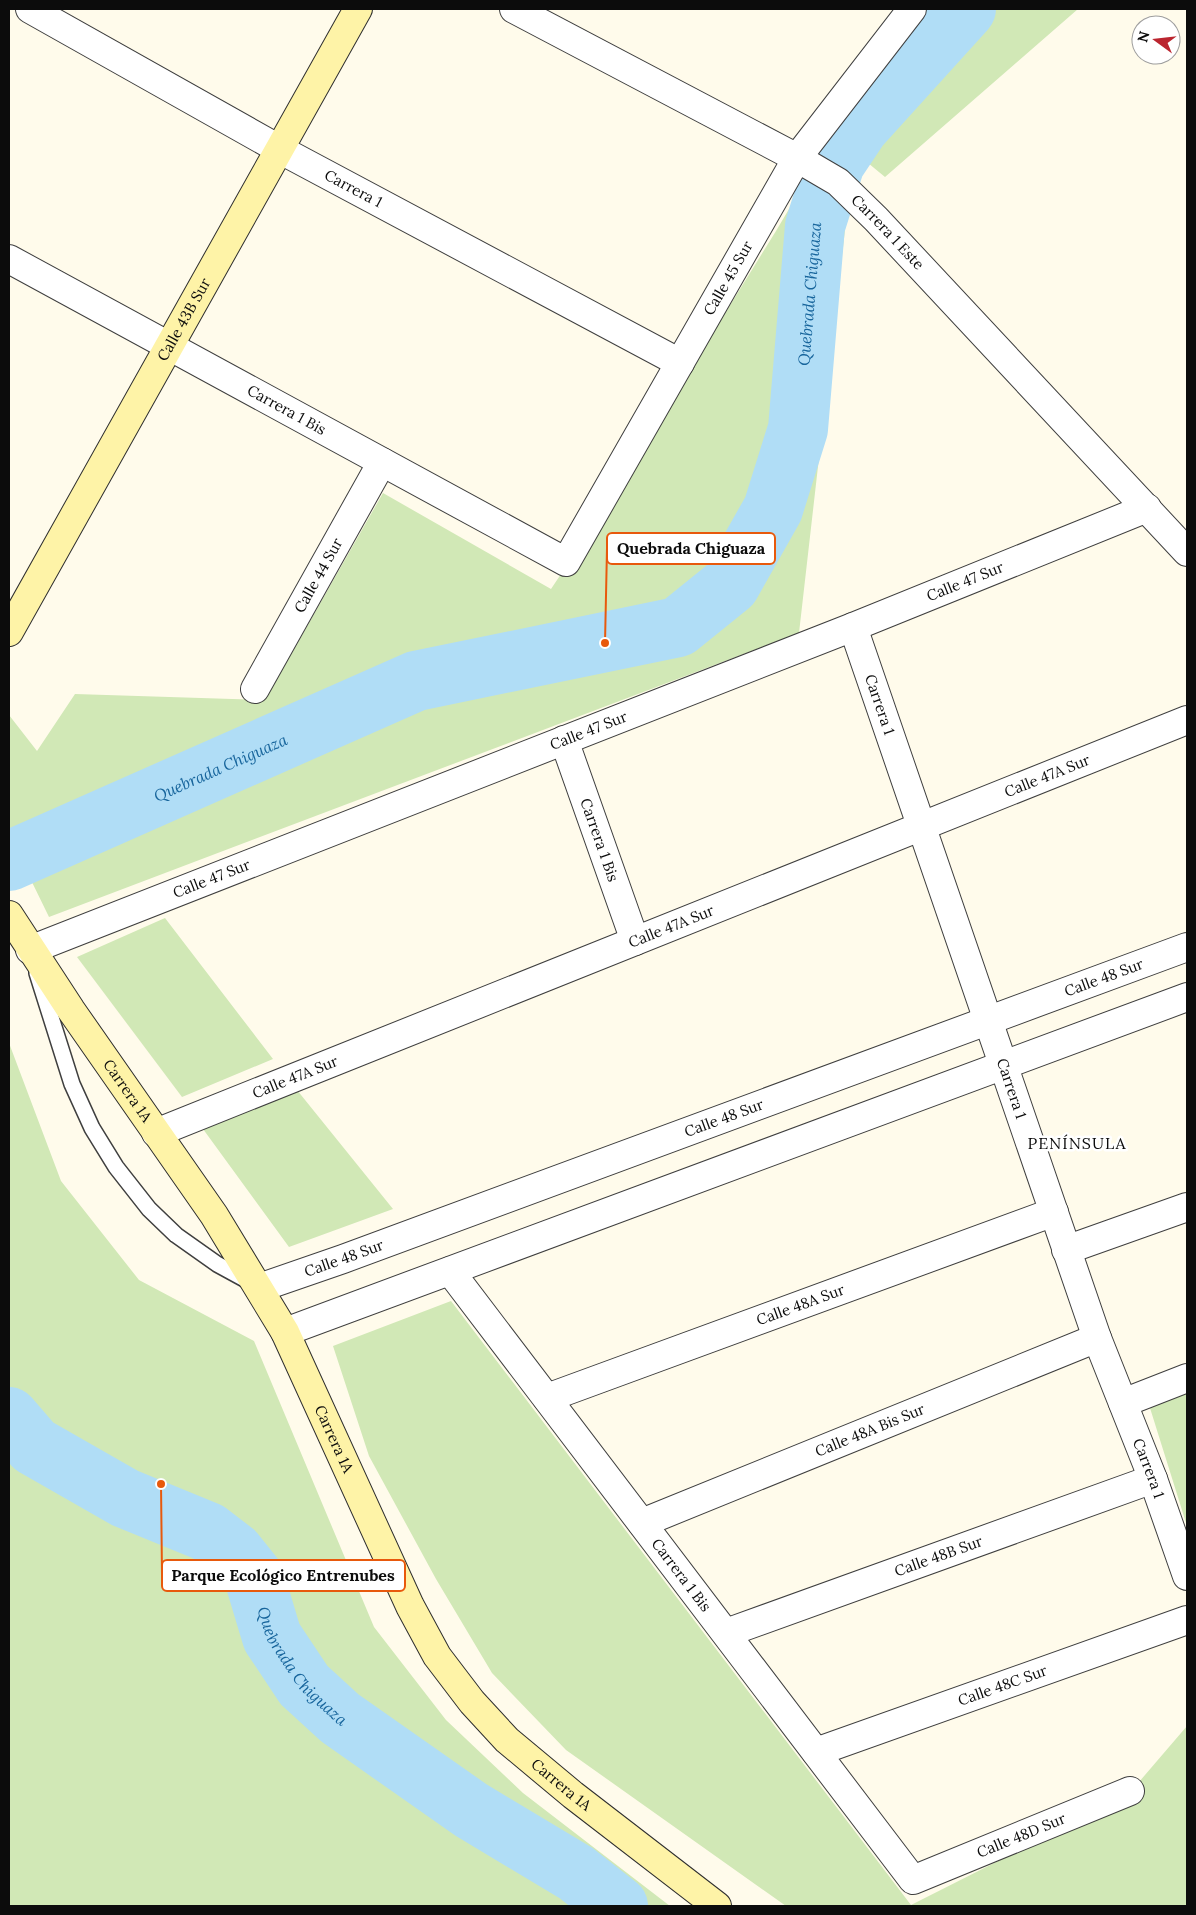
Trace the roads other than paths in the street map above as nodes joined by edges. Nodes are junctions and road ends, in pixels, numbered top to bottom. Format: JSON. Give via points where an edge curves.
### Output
{"nodes":[{"id":1,"x":30,"y":9,"type":"edge"},
{"id":2,"x":358,"y":9,"type":"edge"},
{"id":3,"x":514,"y":9,"type":"edge"},
{"id":4,"x":912,"y":9,"type":"edge"},
{"id":5,"x":280,"y":149,"type":"junction"},
{"id":6,"x":817,"y":170,"type":"junction"},
{"id":7,"x":9,"y":259,"type":"edge"},
{"id":8,"x":169,"y":346,"type":"junction"},
{"id":9,"x":680,"y":363,"type":"junction"},
{"id":10,"x":382,"y":462,"type":"junction"},
{"id":11,"x":1147,"y":508,"type":"junction"},
{"id":12,"x":1187,"y":552,"type":"edge"},
{"id":13,"x":566,"y":562,"type":"joint"},
{"id":14,"x":853,"y":627,"type":"junction"},
{"id":15,"x":9,"y":632,"type":"edge"},
{"id":16,"x":255,"y":690,"type":"dead end"},
{"id":17,"x":1187,"y":720,"type":"edge"},
{"id":18,"x":564,"y":740,"type":"junction"},
{"id":19,"x":922,"y":826,"type":"junction"},
{"id":20,"x":9,"y":915,"type":"edge"},
{"id":21,"x":635,"y":940,"type":"junction"},
{"id":22,"x":1187,"y":947,"type":"edge"},
{"id":23,"x":30,"y":950,"type":"junction"},
{"id":24,"x":1187,"y":996,"type":"edge"},
{"id":25,"x":988,"y":1021,"type":"junction"},
{"id":26,"x":1003,"y":1065,"type":"junction"},
{"id":27,"x":156,"y":1133,"type":"junction"},
{"id":28,"x":1187,"y":1207,"type":"edge"},
{"id":29,"x":1054,"y":1212,"type":"junction"},
{"id":30,"x":1066,"y":1250,"type":"junction"},
{"id":31,"x":450,"y":1270,"type":"junction"},
{"id":32,"x":259,"y":1288,"type":"junction"},
{"id":33,"x":285,"y":1332,"type":"junction"},
{"id":34,"x":1097,"y":1338,"type":"junction"},
{"id":35,"x":1187,"y":1378,"type":"edge"},
{"id":36,"x":547,"y":1398,"type":"junction"},
{"id":37,"x":1123,"y":1403,"type":"junction"},
{"id":38,"x":1153,"y":1479,"type":"junction"},
{"id":39,"x":642,"y":1523,"type":"junction"},
{"id":40,"x":1187,"y":1576,"type":"edge"},
{"id":41,"x":1187,"y":1620,"type":"edge"},
{"id":42,"x":726,"y":1634,"type":"junction"},
{"id":43,"x":816,"y":1752,"type":"junction"},
{"id":44,"x":1130,"y":1791,"type":"dead end"},
{"id":45,"x":913,"y":1880,"type":"joint"},
{"id":46,"x":717,"y":1906,"type":"edge"}],
"edges":[{"from":1,"to":5,"type":"street","name":"Carrera 1"},
{"from":2,"to":5,"type":"main road","name":"Calle 43B Sur"},
{"from":3,"to":6,"type":"street","name":"Carrera 1 Este"},
{"from":4,"to":6,"type":"street","name":"Calle 45 Sur"},
{"from":5,"to":8,"type":"main road","name":"Calle 43B Sur"},
{"from":5,"to":9,"type":"street","name":"Carrera 1"},
{"from":6,"to":9,"type":"street","name":"Calle 45 Sur"},
{"from":6,"to":11,"type":"street","name":"Carrera 1 Este","via":[[876,219]]},
{"from":7,"to":8,"type":"street","name":"Carrera 1 Bis"},
{"from":8,"to":10,"type":"street","name":"Carrera 1 Bis"},
{"from":8,"to":15,"type":"main road","name":"Calle 43B Sur"},
{"from":9,"to":13,"type":"street","name":"Calle 45 Sur"},
{"from":10,"to":13,"type":"street","name":"Carrera 1 Bis"},
{"from":10,"to":16,"type":"street","name":"Calle 44 Sur"},
{"from":11,"to":12,"type":"street","name":"Carrera 1 Este"},
{"from":11,"to":14,"type":"street","name":"Calle 47 Sur"},
{"from":14,"to":18,"type":"street","name":"Calle 47 Sur"},
{"from":14,"to":19,"type":"street","name":"Carrera 1"},
{"from":17,"to":19,"type":"street","name":"Calle 47A Sur"},
{"from":18,"to":21,"type":"street","name":"Carrera 1 Bis"},
{"from":18,"to":23,"type":"street","name":"Calle 47 Sur"},
{"from":19,"to":21,"type":"street","name":"Calle 47A Sur"},
{"from":19,"to":25,"type":"street","name":"Carrera 1"},
{"from":20,"to":23,"type":"main road","name":"Carrera 1A"},
{"from":21,"to":27,"type":"street","name":"Calle 47A Sur"},
{"from":22,"to":25,"type":"street","name":"Calle 48 Sur"},
{"from":23,"to":27,"type":"main road","name":"Carrera 1A"},
{"from":23,"to":32,"type":"lane","via":[[72,1084],[92,1128],[116,1167],[149,1209],[176,1235]]},
{"from":24,"to":26,"type":"street"},
{"from":25,"to":26,"type":"street","name":"Carrera 1"},
{"from":25,"to":32,"type":"street","name":"Calle 48 Sur"},
{"from":26,"to":29,"type":"street","name":"Carrera 1"},
{"from":26,"to":31,"type":"street"},
{"from":27,"to":32,"type":"main road","name":"Carrera 1A","via":[[214,1215]]},
{"from":28,"to":30,"type":"street"},
{"from":29,"to":30,"type":"street","name":"Carrera 1"},
{"from":29,"to":36,"type":"street","name":"Calle 48A Sur"},
{"from":30,"to":34,"type":"street","name":"Carrera 1"},
{"from":31,"to":33,"type":"street"},
{"from":31,"to":36,"type":"street","name":"Carrera 1 Bis"},
{"from":32,"to":33,"type":"main road","name":"Carrera 1A"},
{"from":33,"to":46,"type":"main road","name":"Carrera 1A","via":[[410,1606],[437,1656],[472,1702],[507,1740]]},
{"from":34,"to":37,"type":"street","name":"Carrera 1"},
{"from":34,"to":39,"type":"street","name":"Calle 48A Bis Sur"},
{"from":35,"to":37,"type":"street"},
{"from":36,"to":39,"type":"street","name":"Carrera 1 Bis"},
{"from":37,"to":38,"type":"street","name":"Carrera 1"},
{"from":38,"to":40,"type":"street","name":"Carrera 1"},
{"from":38,"to":42,"type":"street","name":"Calle 48B Sur"},
{"from":39,"to":42,"type":"street","name":"Carrera 1 Bis"},
{"from":41,"to":43,"type":"street","name":"Calle 48C Sur"},
{"from":42,"to":43,"type":"street","name":"Carrera 1 Bis"},
{"from":43,"to":45,"type":"street","name":"Carrera 1 Bis"},
{"from":44,"to":45,"type":"street","name":"Calle 48D Sur"}]}
